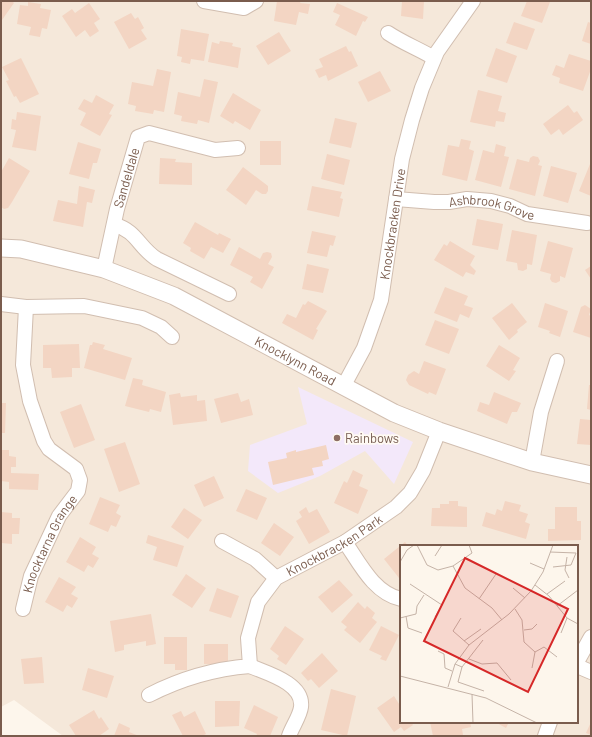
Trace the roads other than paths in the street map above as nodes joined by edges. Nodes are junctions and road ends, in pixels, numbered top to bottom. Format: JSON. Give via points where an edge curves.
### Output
{"nodes":[{"id":1,"x":204,"y":1,"type":"edge"},
{"id":2,"x":256,"y":1,"type":"edge"},
{"id":3,"x":473,"y":1,"type":"edge"},
{"id":4,"x":388,"y":33,"type":"dead end"},
{"id":5,"x":434,"y":58,"type":"junction"},
{"id":6,"x":238,"y":148,"type":"dead end"},
{"id":7,"x":396,"y":199,"type":"junction"},
{"id":8,"x":586,"y":223,"type":"dead end"},
{"id":9,"x":115,"y":225,"type":"junction"},
{"id":10,"x":1,"y":248,"type":"edge"},
{"id":11,"x":104,"y":269,"type":"junction"},
{"id":12,"x":229,"y":294,"type":"dead end"},
{"id":13,"x":1,"y":304,"type":"edge"},
{"id":14,"x":26,"y":307,"type":"junction"},
{"id":15,"x":172,"y":337,"type":"dead end"},
{"id":16,"x":557,"y":361,"type":"dead end"},
{"id":17,"x":343,"y":387,"type":"junction"},
{"id":18,"x":439,"y":431,"type":"junction"},
{"id":19,"x":532,"y":462,"type":"junction"},
{"id":20,"x":591,"y":475,"type":"edge"},
{"id":21,"x":222,"y":541,"type":"dead end"},
{"id":22,"x":345,"y":542,"type":"junction"},
{"id":23,"x":276,"y":578,"type":"junction"},
{"id":24,"x":400,"y":599,"type":"edge"},
{"id":25,"x":23,"y":609,"type":"dead end"},
{"id":26,"x":591,"y":637,"type":"edge"},
{"id":27,"x":578,"y":660,"type":"edge"},
{"id":28,"x":250,"y":666,"type":"junction"},
{"id":29,"x":578,"y":666,"type":"edge"},
{"id":30,"x":591,"y":672,"type":"edge"},
{"id":31,"x":149,"y":695,"type":"dead end"},
{"id":32,"x":550,"y":723,"type":"edge"},
{"id":33,"x":289,"y":736,"type":"edge"},
{"id":34,"x":544,"y":736,"type":"edge"}],
"edges":[{"from":1,"to":2,"type":"street","via":[[244,8]]},
{"from":3,"to":5,"type":"street","name":"Knockbracken Drive"},
{"from":4,"to":5,"type":"street"},
{"from":5,"to":7,"type":"street","name":"Knockbracken Drive","via":[[412,120]]},
{"from":6,"to":9,"type":"street","name":"Sandeldale","via":[[215,150],[149,133],[138,137]]},
{"from":7,"to":8,"type":"street","name":"Ashbrook Grove","via":[[434,202],[467,199],[491,201],[527,214]]},
{"from":7,"to":17,"type":"street","name":"Knockbracken Drive","via":[[381,300],[364,348]]},
{"from":9,"to":11,"type":"street","name":"Sandeldale"},
{"from":9,"to":12,"type":"street","name":"Sandeldale","via":[[129,230],[148,253],[157,259]]},
{"from":10,"to":11,"type":"street","name":"Knocklynn Road","via":[[21,249]]},
{"from":11,"to":17,"type":"street","name":"Knocklynn Road","via":[[174,296]]},
{"from":13,"to":14,"type":"street"},
{"from":14,"to":15,"type":"street","via":[[84,306],[142,318],[161,327]]},
{"from":14,"to":25,"type":"street","name":"Knocktarna Grange","via":[[23,365],[30,401],[49,449],[76,469],[80,480],[78,491],[60,516],[31,576]]},
{"from":16,"to":19,"type":"street","via":[[541,412]]},
{"from":17,"to":18,"type":"street","name":"Knocklynn Road","via":[[394,413]]},
{"from":18,"to":19,"type":"street","name":"Knocklynn Road"},
{"from":18,"to":22,"type":"street","name":"Knockbracken Park","via":[[423,471],[410,493],[392,510]]},
{"from":19,"to":20,"type":"street","name":"Knocklynn Road"},
{"from":21,"to":23,"type":"street","via":[[255,560]]},
{"from":22,"to":23,"type":"street","name":"Knockbracken Park"},
{"from":22,"to":24,"type":"street","via":[[374,584]]},
{"from":23,"to":28,"type":"street","name":"Knockbracken Park","via":[[258,602],[248,638]]},
{"from":26,"to":27,"type":"street"},
{"from":28,"to":31,"type":"street","via":[[222,668],[196,674]]},
{"from":28,"to":33,"type":"street","via":[[290,684],[298,694],[301,706]]},
{"from":29,"to":30,"type":"street"},
{"from":32,"to":34,"type":"street"}]}
